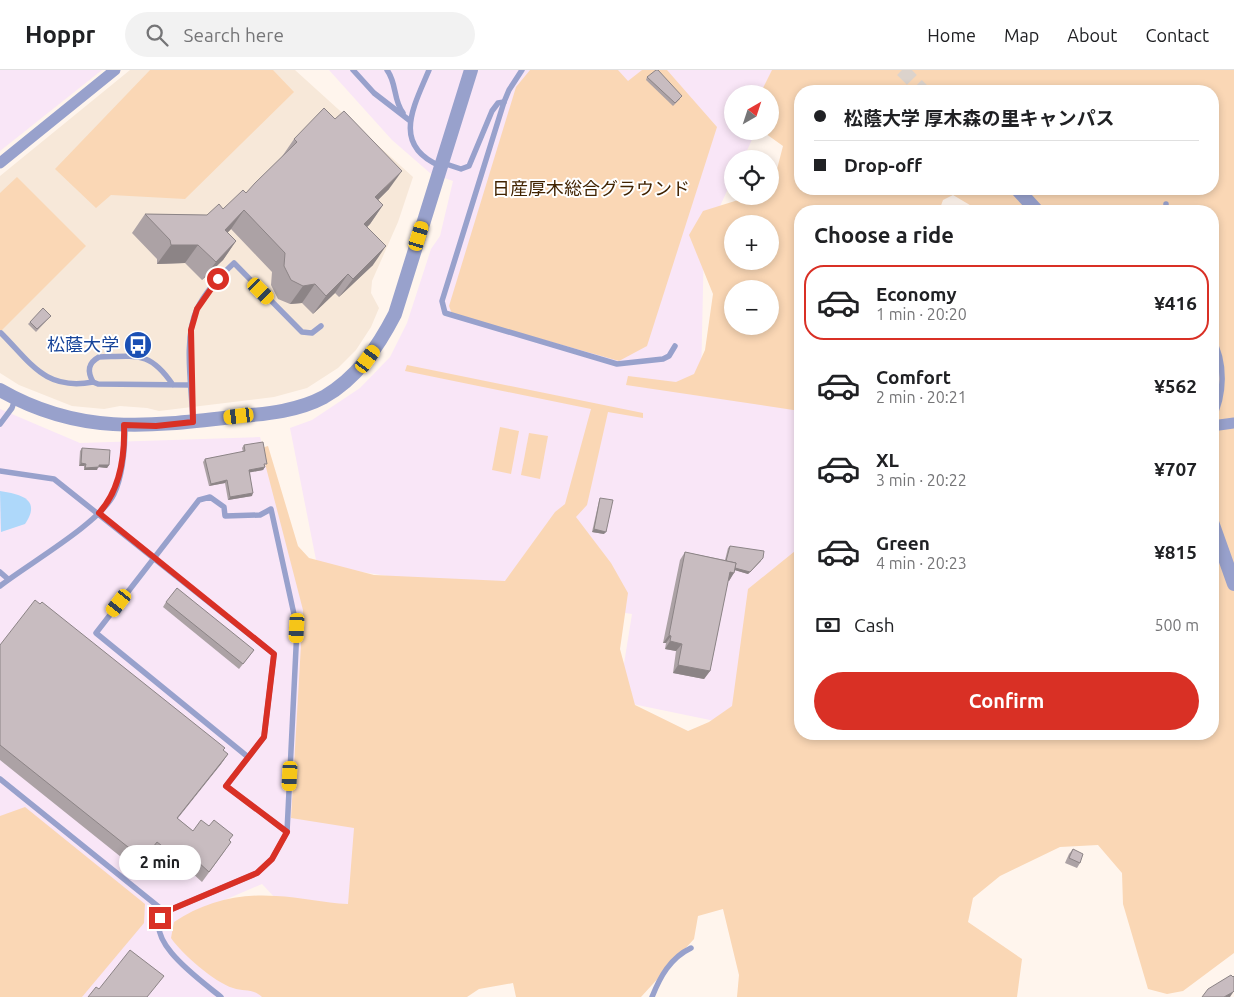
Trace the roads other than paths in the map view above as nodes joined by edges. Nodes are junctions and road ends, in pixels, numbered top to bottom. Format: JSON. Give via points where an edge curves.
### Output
{"nodes":[{"id":1,"x":115,"y":70,"type":"edge"},
{"id":2,"x":353,"y":70,"type":"edge"},
{"id":3,"x":387,"y":70,"type":"edge"},
{"id":4,"x":429,"y":70,"type":"edge"},
{"id":5,"x":472,"y":70,"type":"edge"},
{"id":6,"x":522,"y":70,"type":"edge"},
{"id":7,"x":504,"y":102,"type":"junction"},
{"id":8,"x":409,"y":120,"type":"junction"},
{"id":9,"x":0,"y":163,"type":"edge"},
{"id":10,"x":440,"y":164,"type":"junction"},
{"id":11,"x":1022,"y":195,"type":"edge"},
{"id":12,"x":1032,"y":205,"type":"edge"},
{"id":13,"x":321,"y":326,"type":"dead end"},
{"id":14,"x":0,"y":333,"type":"edge"},
{"id":15,"x":675,"y":346,"type":"dead end"},
{"id":16,"x":1219,"y":359,"type":"edge"},
{"id":17,"x":93,"y":382,"type":"junction"},
{"id":18,"x":173,"y":385,"type":"junction"},
{"id":19,"x":191,"y":385,"type":"junction"},
{"id":20,"x":0,"y":390,"type":"edge"},
{"id":21,"x":15,"y":399,"type":"junction"},
{"id":22,"x":1219,"y":404,"type":"edge"},
{"id":23,"x":193,"y":422,"type":"junction"},
{"id":24,"x":1234,"y":423,"type":"edge"},
{"id":25,"x":0,"y":424,"type":"edge"},
{"id":26,"x":124,"y":425,"type":"junction"},
{"id":27,"x":1219,"y":425,"type":"edge"},
{"id":28,"x":0,"y":471,"type":"edge"},
{"id":29,"x":99,"y":513,"type":"junction"},
{"id":30,"x":1219,"y":542,"type":"edge"},
{"id":31,"x":154,"y":558,"type":"junction"},
{"id":32,"x":0,"y":572,"type":"edge"},
{"id":33,"x":8,"y":579,"type":"junction"},
{"id":34,"x":1234,"y":584,"type":"edge"},
{"id":35,"x":0,"y":586,"type":"edge"},
{"id":36,"x":248,"y":757,"type":"junction"},
{"id":37,"x":0,"y":779,"type":"edge"},
{"id":38,"x":287,"y":832,"type":"junction"},
{"id":39,"x":165,"y":912,"type":"junction"},
{"id":40,"x":692,"y":948,"type":"dead end"},
{"id":41,"x":221,"y":997,"type":"edge"},
{"id":42,"x":652,"y":997,"type":"edge"}],
"edges":[{"from":1,"to":9,"type":"street"},
{"from":2,"to":8,"type":"lane","via":[[374,93]]},
{"from":3,"to":8,"type":"lane","via":[[392,77],[399,108]]},
{"from":4,"to":8,"type":"lane"},
{"from":5,"to":10,"type":"street"},
{"from":6,"to":7,"type":"lane"},
{"from":7,"to":10,"type":"lane","via":[[492,110],[469,166],[461,169]]},
{"from":7,"to":15,"type":"lane","via":[[442,301],[445,313],[617,364],[663,359]]},
{"from":8,"to":10,"type":"lane","via":[[413,146],[420,154]]},
{"from":10,"to":23,"type":"street","via":[[394,314],[381,341],[349,379],[324,397],[290,410]]},
{"from":11,"to":12,"type":"street"},
{"from":13,"to":19,"type":"lane","via":[[312,333],[302,332],[234,264],[218,279],[197,309],[191,330]]},
{"from":14,"to":17,"type":"lane","via":[[45,377],[75,385]]},
{"from":16,"to":22,"type":"lane","via":[[1222,388]]},
{"from":17,"to":18,"type":"lane"},
{"from":17,"to":18,"type":"lane","via":[[89,374],[93,360],[99,357],[139,357],[153,361]]},
{"from":18,"to":19,"type":"lane"},
{"from":19,"to":23,"type":"lane"},
{"from":20,"to":21,"type":"street"},
{"from":21,"to":25,"type":"lane"},
{"from":21,"to":26,"type":"street","via":[[73,420]]},
{"from":23,"to":26,"type":"street"},
{"from":24,"to":27,"type":"street"},
{"from":26,"to":29,"type":"lane","via":[[114,494]]},
{"from":28,"to":29,"type":"lane","via":[[54,479]]},
{"from":29,"to":31,"type":"lane"},
{"from":29,"to":33,"type":"lane"},
{"from":30,"to":34,"type":"street"},
{"from":31,"to":36,"type":"lane","via":[[274,654],[266,730]]},
{"from":31,"to":36,"type":"lane","via":[[96,633]]},
{"from":31,"to":38,"type":"lane","via":[[199,500],[210,497],[224,507],[225,516],[260,515],[271,509],[297,628]]},
{"from":32,"to":33,"type":"lane"},
{"from":33,"to":35,"type":"lane"},
{"from":36,"to":38,"type":"lane","via":[[226,786]]},
{"from":37,"to":39,"type":"lane"},
{"from":38,"to":39,"type":"lane","via":[[272,859],[257,873]]},
{"from":39,"to":41,"type":"lane","via":[[158,929],[163,941],[174,957]]},
{"from":40,"to":42,"type":"lane","via":[[662,973]]}]}
